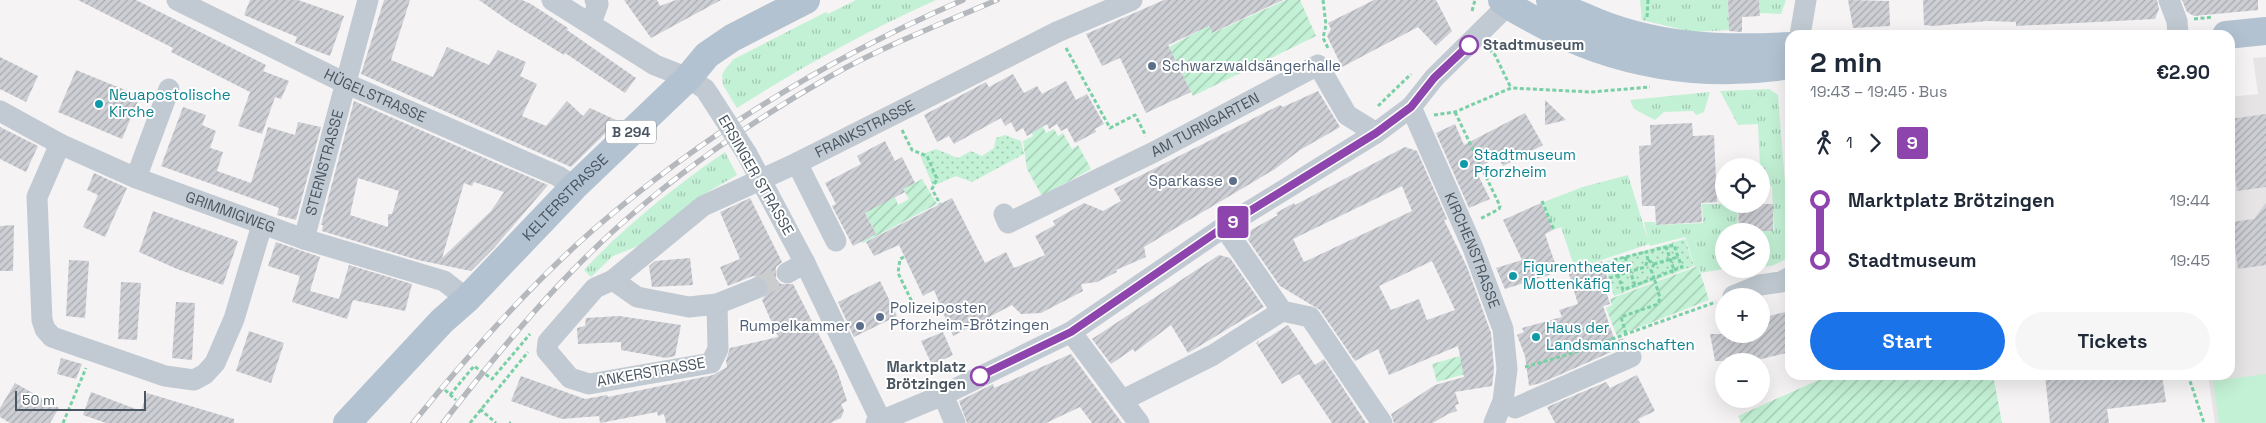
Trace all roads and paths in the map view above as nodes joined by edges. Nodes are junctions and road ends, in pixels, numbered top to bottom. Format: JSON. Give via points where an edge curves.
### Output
{"nodes":[{"id":1,"x":177,"y":0,"type":"edge"},
{"id":2,"x":368,"y":0,"type":"edge"},
{"id":3,"x":552,"y":0,"type":"edge"},
{"id":4,"x":595,"y":0,"type":"edge"},
{"id":5,"x":806,"y":0,"type":"edge"},
{"id":6,"x":1132,"y":0,"type":"edge"},
{"id":7,"x":1323,"y":0,"type":"edge"},
{"id":8,"x":1550,"y":0,"type":"edge"},
{"id":9,"x":1806,"y":0,"type":"edge"},
{"id":10,"x":2168,"y":0,"type":"edge"},
{"id":11,"x":1507,"y":2,"type":"edge"},
{"id":12,"x":591,"y":23,"type":"junction"},
{"id":13,"x":1055,"y":28,"type":"junction"},
{"id":14,"x":1801,"y":30,"type":"edge"},
{"id":15,"x":2178,"y":30,"type":"edge"},
{"id":16,"x":2266,"y":31,"type":"edge"},
{"id":17,"x":2235,"y":34,"type":"edge"},
{"id":18,"x":1785,"y":46,"type":"edge"},
{"id":19,"x":1491,"y":52,"type":"dead end"},
{"id":20,"x":1331,"y":53,"type":"dead end"},
{"id":21,"x":1785,"y":67,"type":"edge"},
{"id":22,"x":1412,"y":73,"type":"dead end"},
{"id":23,"x":688,"y":78,"type":"junction"},
{"id":24,"x":345,"y":83,"type":"junction"},
{"id":25,"x":1511,"y":88,"type":"junction"},
{"id":26,"x":1659,"y":88,"type":"dead end"},
{"id":27,"x":169,"y":89,"type":"dead end"},
{"id":28,"x":1411,"y":107,"type":"junction"},
{"id":29,"x":0,"y":111,"type":"edge"},
{"id":30,"x":894,"y":112,"type":"junction"},
{"id":31,"x":1455,"y":112,"type":"junction"},
{"id":32,"x":1135,"y":115,"type":"dead end"},
{"id":33,"x":1431,"y":115,"type":"dead end"},
{"id":34,"x":1370,"y":129,"type":"junction"},
{"id":35,"x":60,"y":144,"type":"junction"},
{"id":36,"x":797,"y":163,"type":"junction"},
{"id":37,"x":136,"y":178,"type":"junction"},
{"id":38,"x":760,"y":179,"type":"junction"},
{"id":39,"x":574,"y":187,"type":"junction"},
{"id":40,"x":1542,"y":202,"type":"dead end"},
{"id":41,"x":940,"y":204,"type":"dead end"},
{"id":42,"x":1499,"y":209,"type":"dead end"},
{"id":43,"x":1006,"y":219,"type":"dead end"},
{"id":44,"x":262,"y":225,"type":"junction"},
{"id":45,"x":1224,"y":227,"type":"junction"},
{"id":46,"x":1554,"y":230,"type":"dead end"},
{"id":47,"x":304,"y":239,"type":"junction"},
{"id":48,"x":836,"y":241,"type":"dead end"},
{"id":49,"x":1666,"y":247,"type":"junction"},
{"id":50,"x":1646,"y":252,"type":"junction"},
{"id":51,"x":904,"y":257,"type":"dead end"},
{"id":52,"x":1625,"y":257,"type":"junction"},
{"id":53,"x":1678,"y":258,"type":"junction"},
{"id":54,"x":1648,"y":260,"type":"junction"},
{"id":55,"x":1671,"y":260,"type":"junction"},
{"id":56,"x":1654,"y":264,"type":"junction"},
{"id":57,"x":1645,"y":267,"type":"junction"},
{"id":58,"x":1651,"y":270,"type":"junction"},
{"id":59,"x":1674,"y":270,"type":"junction"},
{"id":60,"x":1630,"y":272,"type":"junction"},
{"id":61,"x":1618,"y":276,"type":"junction"},
{"id":62,"x":1608,"y":278,"type":"dead end"},
{"id":63,"x":1654,"y":278,"type":"junction"},
{"id":64,"x":613,"y":280,"type":"junction"},
{"id":65,"x":1785,"y":280,"type":"edge"},
{"id":66,"x":1635,"y":286,"type":"junction"},
{"id":67,"x":757,"y":288,"type":"tunnel mouth"},
{"id":68,"x":1754,"y":288,"type":"edge"},
{"id":69,"x":467,"y":299,"type":"junction"},
{"id":70,"x":1715,"y":303,"type":"edge"},
{"id":71,"x":726,"y":305,"type":"junction"},
{"id":72,"x":915,"y":308,"type":"dead end"},
{"id":73,"x":1282,"y":311,"type":"junction"},
{"id":74,"x":1071,"y":332,"type":"junction"},
{"id":75,"x":1626,"y":334,"type":"junction"},
{"id":76,"x":548,"y":342,"type":"junction"},
{"id":77,"x":94,"y":350,"type":"junction"},
{"id":78,"x":515,"y":351,"type":"dead end"},
{"id":79,"x":1631,"y":357,"type":"dead end"},
{"id":80,"x":1507,"y":369,"type":"junction"},
{"id":81,"x":2190,"y":380,"type":"edge"},
{"id":82,"x":445,"y":390,"type":"dead end"},
{"id":83,"x":450,"y":395,"type":"junction"},
{"id":84,"x":943,"y":395,"type":"junction"},
{"id":85,"x":456,"y":400,"type":"dead end"},
{"id":86,"x":1123,"y":400,"type":"junction"},
{"id":87,"x":480,"y":409,"type":"junction"},
{"id":88,"x":1512,"y":410,"type":"edge"},
{"id":89,"x":878,"y":422,"type":"edge"},
{"id":90,"x":1487,"y":422,"type":"edge"},
{"id":91,"x":63,"y":423,"type":"edge"},
{"id":92,"x":347,"y":423,"type":"edge"},
{"id":93,"x":470,"y":423,"type":"edge"},
{"id":94,"x":496,"y":423,"type":"edge"},
{"id":95,"x":955,"y":423,"type":"edge"},
{"id":96,"x":1139,"y":423,"type":"edge"},
{"id":97,"x":1382,"y":423,"type":"edge"},
{"id":98,"x":2204,"y":423,"type":"edge"}],
"edges":[{"from":1,"to":24,"type":"street","name":"HÜGELSTRASSE"},
{"from":2,"to":24,"type":"street","name":"STERNSTRASSE"},
{"from":3,"to":12,"type":"street","name":"ERSINGER STRASSE"},
{"from":4,"to":12,"type":"street","via":[[598,4]]},
{"from":5,"to":23,"type":"main road","name":"KELTERSTRASSE","number":"B 294","via":[[732,38],[708,55]]},
{"from":6,"to":13,"type":"street","name":"FRANKSTRASSE"},
{"from":7,"to":20,"type":"path","via":[[1326,25],[1323,38]]},
{"from":8,"to":18,"type":"main road","via":[[1626,33],[1671,43],[1717,48]]},
{"from":9,"to":14,"type":"street"},
{"from":10,"to":15,"type":"street"},
{"from":11,"to":21,"type":"main road","via":[[1554,32],[1597,50],[1646,62],[1714,71]]},
{"from":11,"to":28,"type":"street","via":[[1434,78]]},
{"from":12,"to":23,"type":"street","name":"ERSINGER STRASSE","via":[[655,65]]},
{"from":13,"to":30,"type":"street","name":"FRANKSTRASSE"},
{"from":13,"to":32,"type":"path","via":[[1110,128]]},
{"from":16,"to":17,"type":"main road"},
{"from":19,"to":25,"type":"path"},
{"from":22,"to":34,"type":"path","via":[[1374,110]]},
{"from":23,"to":38,"type":"street","name":"ERSINGER STRASSE","bridge":true,"via":[[705,89]]},
{"from":23,"to":39,"type":"main road","name":"KELTERSTRASSE","number":"B 294"},
{"from":24,"to":39,"type":"street","name":"HÜGELSTRASSE","via":[[558,176]]},
{"from":24,"to":47,"type":"street","name":"STERNSTRASSE"},
{"from":25,"to":26,"type":"path","via":[[1591,92]]},
{"from":25,"to":31,"type":"path"},
{"from":27,"to":37,"type":"street"},
{"from":28,"to":34,"type":"street"},
{"from":28,"to":80,"type":"street","name":"KIRCHENSTRASSE","via":[[1470,241],[1503,329]]},
{"from":29,"to":35,"type":"street","name":"GRIMMIGWEG"},
{"from":30,"to":36,"type":"street","name":"FRANKSTRASSE"},
{"from":30,"to":41,"type":"path","via":[[912,150],[927,156],[936,179],[932,189]]},
{"from":31,"to":33,"type":"path"},
{"from":31,"to":42,"type":"path"},
{"from":34,"to":43,"type":"street","name":"AM TURNGARTEN","via":[[1347,115],[1318,65]]},
{"from":34,"to":45,"type":"street"},
{"from":35,"to":37,"type":"street","name":"GRIMMIGWEG"},
{"from":35,"to":77,"type":"street","via":[[37,197],[42,320],[52,337]]},
{"from":36,"to":38,"type":"street","name":"FRANKSTRASSE"},
{"from":36,"to":48,"type":"street"},
{"from":37,"to":44,"type":"street","name":"GRIMMIGWEG"},
{"from":38,"to":64,"type":"street","name":"FRANKSTRASSE","via":[[703,206]]},
{"from":38,"to":89,"type":"street","name":"ERSINGER STRASSE","via":[[796,268]]},
{"from":39,"to":69,"type":"main road","name":"KELTERSTRASSE","number":"B 294"},
{"from":40,"to":46,"type":"path"},
{"from":44,"to":47,"type":"street","name":"GRIMMIGWEG"},
{"from":44,"to":77,"type":"street","via":[[234,319],[215,363],[205,374],[194,380],[165,376]]},
{"from":45,"to":73,"type":"street"},
{"from":45,"to":74,"type":"street"},
{"from":47,"to":69,"type":"street","name":"GRIMMIGWEG","via":[[444,281]]},
{"from":49,"to":50,"type":"path"},
{"from":49,"to":53,"type":"path","via":[[1674,245]]},
{"from":49,"to":55,"type":"path"},
{"from":50,"to":52,"type":"path"},
{"from":50,"to":54,"type":"path"},
{"from":51,"to":72,"type":"path","via":[[900,259],[898,273]]},
{"from":52,"to":60,"type":"path"},
{"from":52,"to":61,"type":"path","via":[[1613,260]]},
{"from":53,"to":55,"type":"path"},
{"from":53,"to":59,"type":"path","via":[[1682,267]]},
{"from":54,"to":56,"type":"path"},
{"from":54,"to":57,"type":"path"},
{"from":55,"to":56,"type":"path"},
{"from":55,"to":59,"type":"path"},
{"from":56,"to":58,"type":"path"},
{"from":57,"to":58,"type":"path"},
{"from":57,"to":60,"type":"path"},
{"from":58,"to":63,"type":"path"},
{"from":59,"to":63,"type":"path"},
{"from":60,"to":61,"type":"path"},
{"from":60,"to":66,"type":"path"},
{"from":61,"to":62,"type":"path"},
{"from":61,"to":66,"type":"path","via":[[1623,290]]},
{"from":63,"to":66,"type":"path"},
{"from":63,"to":75,"type":"path","via":[[1660,298],[1658,304],[1621,317]]},
{"from":64,"to":71,"type":"street","via":[[636,300],[689,307]]},
{"from":64,"to":76,"type":"street","via":[[595,288]]},
{"from":65,"to":68,"type":"street"},
{"from":67,"to":71,"type":"street"},
{"from":69,"to":92,"type":"main road","name":"KELTERSTRASSE","number":"B 294","via":[[442,321]]},
{"from":70,"to":75,"type":"path"},
{"from":71,"to":76,"type":"street","name":"ANKERSTRASSE","via":[[718,349],[711,363],[589,384],[570,378],[561,369],[548,351]]},
{"from":73,"to":86,"type":"street","via":[[1213,355]]},
{"from":73,"to":97,"type":"street","via":[[1310,317]]},
{"from":74,"to":84,"type":"street"},
{"from":74,"to":86,"type":"street"},
{"from":75,"to":80,"type":"path","via":[[1573,354]]},
{"from":76,"to":87,"type":"path","via":[[540,339]]},
{"from":77,"to":91,"type":"path"},
{"from":78,"to":83,"type":"path","via":[[492,379],[474,366]]},
{"from":79,"to":88,"type":"street"},
{"from":80,"to":88,"type":"street","name":"KIRCHENSTRASSE"},
{"from":81,"to":98,"type":"path"},
{"from":82,"to":83,"type":"path"},
{"from":83,"to":85,"type":"path"},
{"from":84,"to":89,"type":"street"},
{"from":84,"to":95,"type":"street"},
{"from":86,"to":96,"type":"street"},
{"from":87,"to":93,"type":"path"},
{"from":87,"to":94,"type":"path"},
{"from":88,"to":90,"type":"street","name":"KIRCHENSTRASSE"}]}
